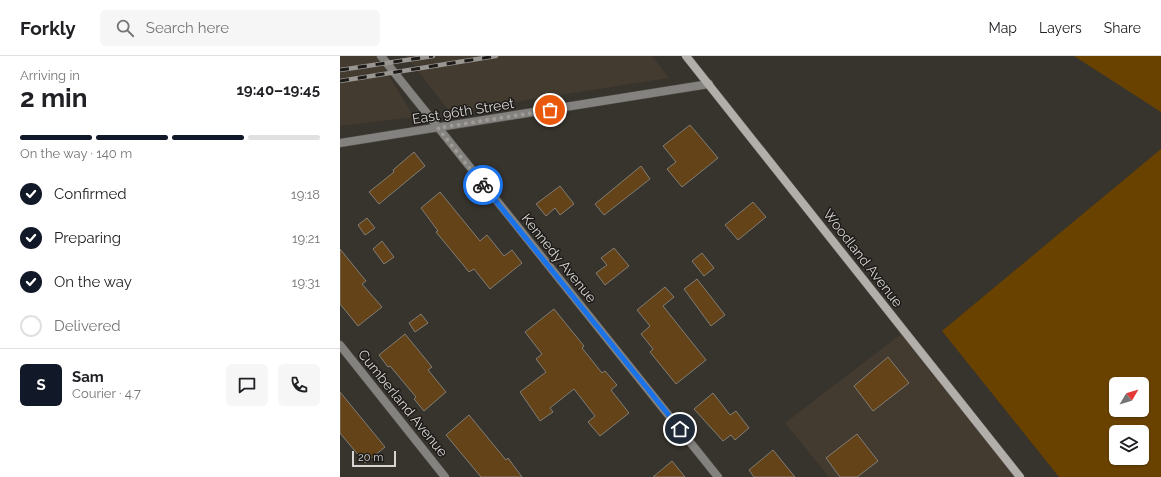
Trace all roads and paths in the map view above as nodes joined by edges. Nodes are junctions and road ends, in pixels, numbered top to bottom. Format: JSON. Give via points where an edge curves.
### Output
{"nodes":[{"id":1,"x":381,"y":56,"type":"edge"},
{"id":2,"x":686,"y":56,"type":"edge"},
{"id":3,"x":709,"y":84,"type":"junction"},
{"id":4,"x":438,"y":128,"type":"junction"},
{"id":5,"x":340,"y":143,"type":"edge"},
{"id":6,"x":340,"y":345,"type":"edge"},
{"id":7,"x":445,"y":477,"type":"edge"},
{"id":8,"x":718,"y":477,"type":"edge"},
{"id":9,"x":1020,"y":477,"type":"edge"}],
"edges":[{"from":1,"to":4,"type":"street","name":"Kennedy Avenue"},
{"from":2,"to":3,"type":"main road","name":"Woodland Avenue"},
{"from":3,"to":4,"type":"street","name":"East 96th Street"},
{"from":3,"to":9,"type":"main road","name":"Woodland Avenue"},
{"from":4,"to":5,"type":"street","name":"East 96th Street"},
{"from":4,"to":8,"type":"street","name":"Kennedy Avenue"},
{"from":6,"to":7,"type":"street","name":"Cumberland Avenue"}]}
